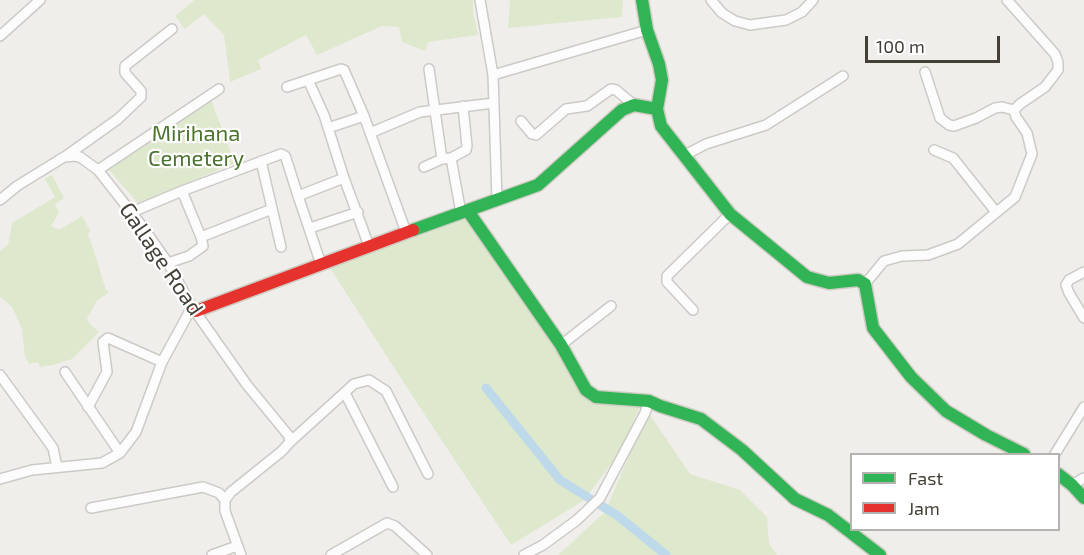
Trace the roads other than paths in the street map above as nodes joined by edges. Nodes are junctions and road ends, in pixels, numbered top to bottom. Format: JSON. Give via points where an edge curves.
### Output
{"nodes":[{"id":1,"x":40,"y":0,"type":"edge"},
{"id":2,"x":480,"y":0,"type":"edge"},
{"id":3,"x":642,"y":0,"type":"edge"},
{"id":4,"x":711,"y":0,"type":"edge"},
{"id":5,"x":813,"y":0,"type":"edge"},
{"id":6,"x":1007,"y":0,"type":"edge"},
{"id":7,"x":172,"y":29,"type":"dead end"},
{"id":8,"x":647,"y":30,"type":"junction"},
{"id":9,"x":0,"y":36,"type":"edge"},
{"id":10,"x":429,"y":69,"type":"dead end"},
{"id":11,"x":925,"y":72,"type":"dead end"},
{"id":12,"x":493,"y":75,"type":"junction"},
{"id":13,"x":843,"y":76,"type":"dead end"},
{"id":14,"x":308,"y":80,"type":"junction"},
{"id":15,"x":287,"y":87,"type":"dead end"},
{"id":16,"x":219,"y":89,"type":"dead end"},
{"id":17,"x":494,"y":103,"type":"junction"},
{"id":18,"x":634,"y":105,"type":"junction"},
{"id":19,"x":463,"y":106,"type":"junction"},
{"id":20,"x":657,"y":109,"type":"junction"},
{"id":21,"x":435,"y":110,"type":"junction"},
{"id":22,"x":1014,"y":110,"type":"junction"},
{"id":23,"x":364,"y":116,"type":"junction"},
{"id":24,"x":521,"y":122,"type":"dead end"},
{"id":25,"x":328,"y":128,"type":"junction"},
{"id":26,"x":370,"y":133,"type":"junction"},
{"id":27,"x":934,"y":150,"type":"dead end"},
{"id":28,"x":683,"y":156,"type":"junction"},
{"id":29,"x":64,"y":158,"type":"junction"},
{"id":30,"x":446,"y":158,"type":"junction"},
{"id":31,"x":261,"y":161,"type":"junction"},
{"id":32,"x":424,"y":167,"type":"dead end"},
{"id":33,"x":98,"y":170,"type":"junction"},
{"id":34,"x":344,"y":178,"type":"junction"},
{"id":35,"x":182,"y":191,"type":"junction"},
{"id":36,"x":298,"y":196,"type":"junction"},
{"id":37,"x":0,"y":200,"type":"edge"},
{"id":38,"x":497,"y":200,"type":"junction"},
{"id":39,"x":272,"y":209,"type":"junction"},
{"id":40,"x":132,"y":212,"type":"junction"},
{"id":41,"x":357,"y":212,"type":"junction"},
{"id":42,"x":464,"y":212,"type":"junction"},
{"id":43,"x":996,"y":212,"type":"junction"},
{"id":44,"x":730,"y":214,"type":"junction"},
{"id":45,"x":309,"y":228,"type":"junction"},
{"id":46,"x":406,"y":232,"type":"junction"},
{"id":47,"x":201,"y":237,"type":"junction"},
{"id":48,"x":369,"y":246,"type":"junction"},
{"id":49,"x":281,"y":247,"type":"dead end"},
{"id":50,"x":168,"y":264,"type":"junction"},
{"id":51,"x":321,"y":264,"type":"junction"},
{"id":52,"x":1084,"y":272,"type":"edge"},
{"id":53,"x":865,"y":284,"type":"junction"},
{"id":54,"x":611,"y":306,"type":"dead end"},
{"id":55,"x":194,"y":309,"type":"junction"},
{"id":56,"x":693,"y":310,"type":"dead end"},
{"id":57,"x":1084,"y":318,"type":"edge"},
{"id":58,"x":561,"y":345,"type":"junction"},
{"id":59,"x":162,"y":362,"type":"junction"},
{"id":60,"x":65,"y":372,"type":"dead end"},
{"id":61,"x":0,"y":375,"type":"edge"},
{"id":62,"x":345,"y":393,"type":"junction"},
{"id":63,"x":649,"y":401,"type":"junction"},
{"id":64,"x":88,"y":407,"type":"junction"},
{"id":65,"x":1084,"y":407,"type":"edge"},
{"id":66,"x":290,"y":442,"type":"junction"},
{"id":67,"x":120,"y":453,"type":"junction"},
{"id":68,"x":1022,"y":453,"type":"edge"},
{"id":69,"x":1056,"y":453,"type":"edge"},
{"id":70,"x":57,"y":467,"type":"junction"},
{"id":71,"x":428,"y":474,"type":"dead end"},
{"id":72,"x":1060,"y":475,"type":"edge"},
{"id":73,"x":1084,"y":478,"type":"edge"},
{"id":74,"x":0,"y":480,"type":"edge"},
{"id":75,"x":1072,"y":485,"type":"junction"},
{"id":76,"x":393,"y":487,"type":"dead end"},
{"id":77,"x":1084,"y":498,"type":"edge"},
{"id":78,"x":225,"y":500,"type":"junction"},
{"id":79,"x":91,"y":508,"type":"dead end"},
{"id":80,"x":239,"y":550,"type":"edge"},
{"id":81,"x":338,"y":553,"type":"edge"},
{"id":82,"x":212,"y":555,"type":"edge"},
{"id":83,"x":427,"y":555,"type":"edge"},
{"id":84,"x":524,"y":555,"type":"edge"},
{"id":85,"x":880,"y":555,"type":"edge"}],
"edges":[{"from":1,"to":9,"type":"street"},
{"from":2,"to":12,"type":"street"},
{"from":3,"to":8,"type":"street"},
{"from":4,"to":5,"type":"street","via":[[722,13],[750,25],[786,20],[802,12]]},
{"from":6,"to":22,"type":"street","via":[[1058,62],[1058,70],[1045,87]]},
{"from":7,"to":29,"type":"street","via":[[125,66],[125,73],[141,91],[141,97]]},
{"from":8,"to":12,"type":"street"},
{"from":8,"to":20,"type":"street","via":[[662,80]]},
{"from":10,"to":21,"type":"street"},
{"from":11,"to":22,"type":"street","via":[[940,118],[949,125],[995,108]]},
{"from":12,"to":17,"type":"street"},
{"from":13,"to":28,"type":"street","via":[[766,125],[706,144]]},
{"from":14,"to":15,"type":"street"},
{"from":14,"to":23,"type":"street","via":[[344,70]]},
{"from":14,"to":25,"type":"street"},
{"from":16,"to":33,"type":"street"},
{"from":17,"to":19,"type":"street"},
{"from":17,"to":38,"type":"street"},
{"from":18,"to":20,"type":"street"},
{"from":18,"to":24,"type":"street","via":[[611,89],[587,106],[566,110],[536,135]]},
{"from":18,"to":38,"type":"street","via":[[622,110],[538,185]]},
{"from":19,"to":21,"type":"street"},
{"from":19,"to":30,"type":"street","via":[[467,146],[464,152]]},
{"from":20,"to":28,"type":"street","via":[[661,126]]},
{"from":21,"to":26,"type":"street","via":[[420,112]]},
{"from":21,"to":30,"type":"street"},
{"from":22,"to":43,"type":"street","via":[[1027,133],[1032,154],[1015,197]]},
{"from":23,"to":25,"type":"street"},
{"from":23,"to":26,"type":"street"},
{"from":25,"to":34,"type":"street"},
{"from":26,"to":46,"type":"street"},
{"from":27,"to":43,"type":"street","via":[[953,158]]},
{"from":28,"to":44,"type":"street"},
{"from":29,"to":33,"type":"street","name":"Gallage Road","via":[[75,156]]},
{"from":29,"to":37,"type":"street"},
{"from":30,"to":32,"type":"street"},
{"from":30,"to":42,"type":"street"},
{"from":31,"to":35,"type":"street"},
{"from":31,"to":36,"type":"street","via":[[285,156]]},
{"from":31,"to":39,"type":"street"},
{"from":33,"to":40,"type":"street","name":"Gallage Road"},
{"from":34,"to":36,"type":"street"},
{"from":34,"to":41,"type":"street"},
{"from":35,"to":40,"type":"street"},
{"from":35,"to":47,"type":"street"},
{"from":36,"to":45,"type":"street"},
{"from":38,"to":42,"type":"street"},
{"from":39,"to":47,"type":"street"},
{"from":39,"to":49,"type":"street"},
{"from":40,"to":50,"type":"street","name":"Gallage Road"},
{"from":41,"to":45,"type":"street"},
{"from":41,"to":48,"type":"street"},
{"from":42,"to":46,"type":"street"},
{"from":42,"to":58,"type":"street"},
{"from":43,"to":53,"type":"street","via":[[958,244],[928,255],[884,261]]},
{"from":44,"to":53,"type":"street","via":[[807,277],[829,283],[858,280]]},
{"from":44,"to":56,"type":"street","via":[[667,276],[667,282]]},
{"from":45,"to":51,"type":"street"},
{"from":46,"to":48,"type":"street"},
{"from":47,"to":50,"type":"street","via":[[203,246]]},
{"from":48,"to":51,"type":"street"},
{"from":50,"to":55,"type":"street","name":"Gallage Road"},
{"from":51,"to":55,"type":"street"},
{"from":52,"to":57,"type":"street","via":[[1066,285]]},
{"from":53,"to":68,"type":"street","via":[[873,328],[910,377],[946,411]]},
{"from":54,"to":58,"type":"street"},
{"from":55,"to":59,"type":"street"},
{"from":55,"to":66,"type":"street","name":"Gallage Road"},
{"from":58,"to":63,"type":"street","via":[[586,390],[596,397]]},
{"from":59,"to":64,"type":"street","via":[[108,338],[103,342],[107,372]]},
{"from":59,"to":67,"type":"street","via":[[136,432]]},
{"from":60,"to":64,"type":"street"},
{"from":61,"to":70,"type":"street","via":[[53,448]]},
{"from":62,"to":66,"type":"street"},
{"from":62,"to":71,"type":"street","via":[[354,384],[369,380],[386,392]]},
{"from":62,"to":76,"type":"street"},
{"from":63,"to":84,"type":"street","via":[[600,498],[577,520]]},
{"from":63,"to":85,"type":"street","via":[[701,419],[795,499],[828,515]]},
{"from":64,"to":67,"type":"street"},
{"from":65,"to":69,"type":"street"},
{"from":66,"to":78,"type":"street"},
{"from":67,"to":70,"type":"street","via":[[102,463]]},
{"from":70,"to":74,"type":"street"},
{"from":72,"to":75,"type":"street"},
{"from":73,"to":75,"type":"street"},
{"from":75,"to":77,"type":"street"},
{"from":78,"to":79,"type":"street","via":[[203,487]]},
{"from":78,"to":80,"type":"street"},
{"from":80,"to":82,"type":"street"},
{"from":81,"to":83,"type":"street","via":[[387,523]]}]}
